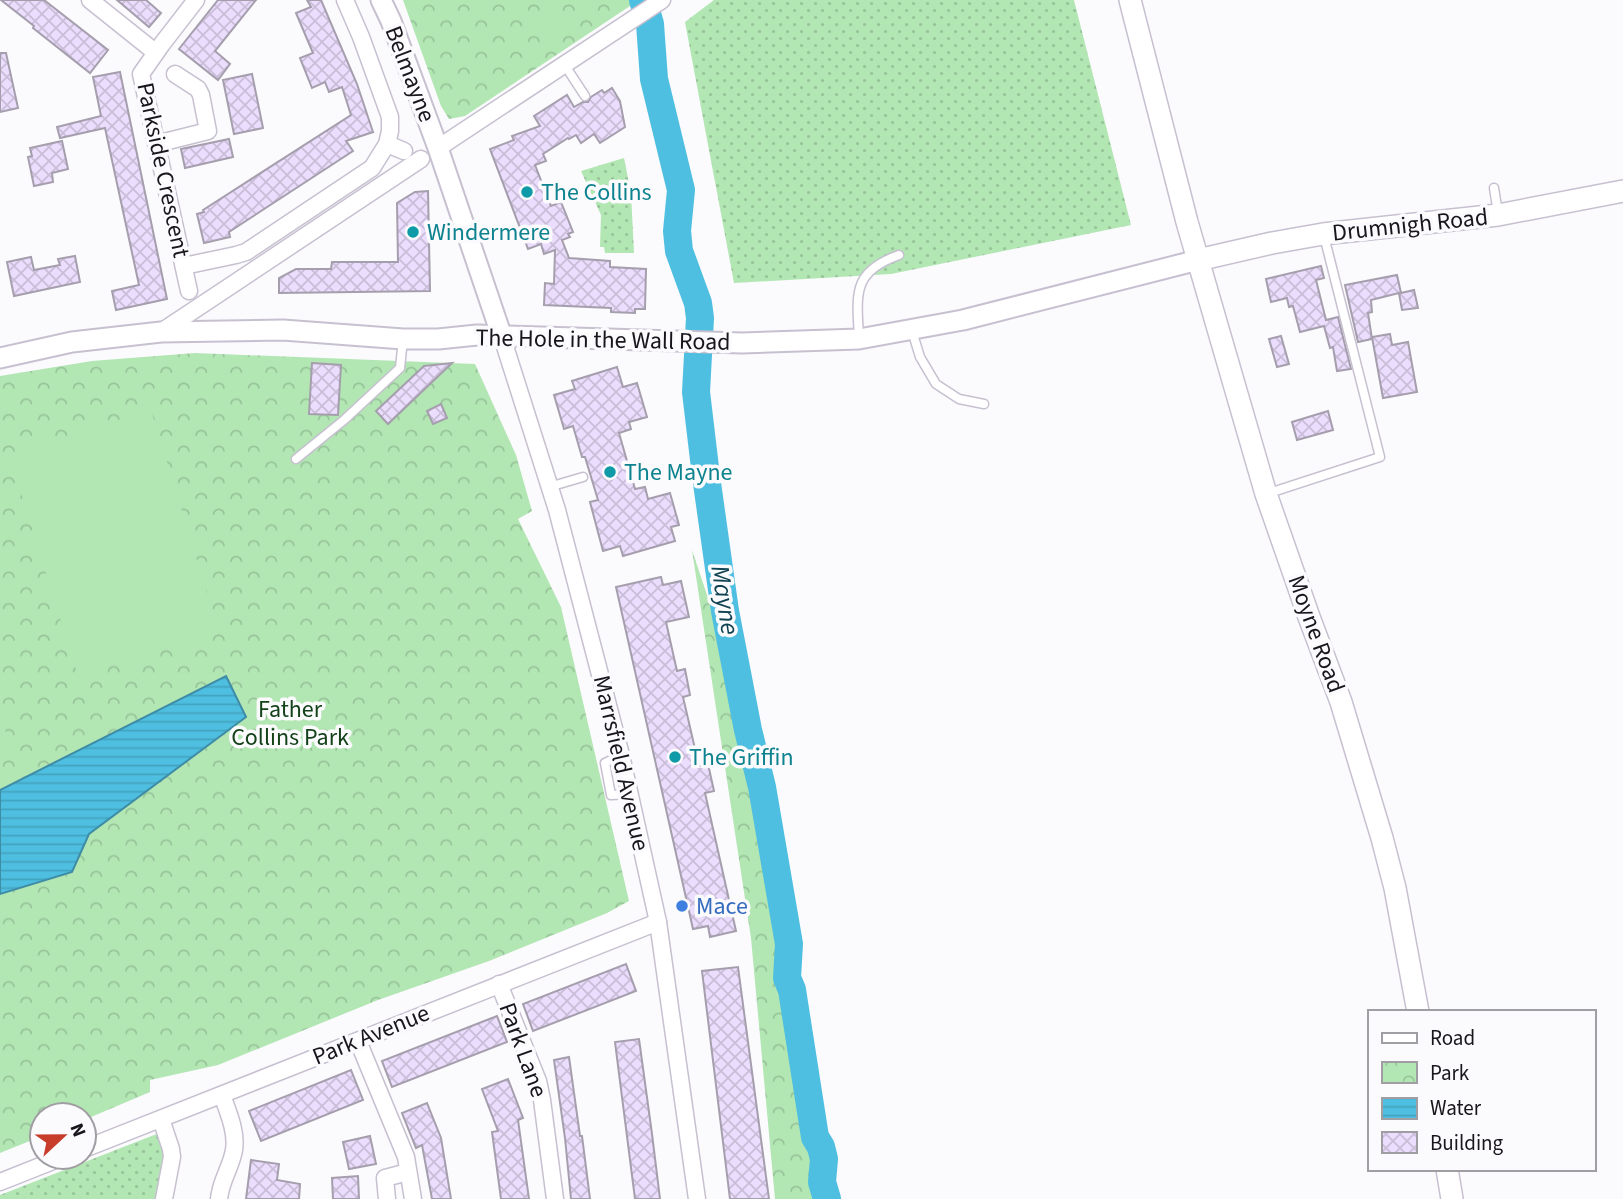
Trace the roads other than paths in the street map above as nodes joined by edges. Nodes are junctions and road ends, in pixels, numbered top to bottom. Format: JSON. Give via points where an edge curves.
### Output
{"nodes":[{"id":1,"x":90,"y":0,"type":"edge"},
{"id":2,"x":196,"y":0,"type":"edge"},
{"id":3,"x":345,"y":0,"type":"edge"},
{"id":4,"x":381,"y":0,"type":"edge"},
{"id":5,"x":1130,"y":0,"type":"edge"},
{"id":6,"x":657,"y":3,"type":"edge"},
{"id":7,"x":158,"y":48,"type":"junction"},
{"id":8,"x":564,"y":64,"type":"junction"},
{"id":9,"x":176,"y":74,"type":"dead end"},
{"id":10,"x":585,"y":96,"type":"dead end"},
{"id":11,"x":156,"y":144,"type":"junction"},
{"id":12,"x":387,"y":144,"type":"junction"},
{"id":13,"x":438,"y":148,"type":"junction"},
{"id":14,"x":404,"y":151,"type":"dead end"},
{"id":15,"x":421,"y":159,"type":"dead end"},
{"id":16,"x":1494,"y":188,"type":"dead end"},
{"id":17,"x":1623,"y":191,"type":"edge"},
{"id":18,"x":1498,"y":215,"type":"junction"},
{"id":19,"x":1323,"y":234,"type":"junction"},
{"id":20,"x":899,"y":255,"type":"dead end"},
{"id":21,"x":1198,"y":260,"type":"junction"},
{"id":22,"x":184,"y":266,"type":"junction"},
{"id":23,"x":189,"y":291,"type":"dead end"},
{"id":24,"x":912,"y":331,"type":"junction"},
{"id":25,"x":161,"y":332,"type":"junction"},
{"id":26,"x":502,"y":337,"type":"junction"},
{"id":27,"x":403,"y":339,"type":"junction"},
{"id":28,"x":859,"y":339,"type":"junction"},
{"id":29,"x":0,"y":358,"type":"edge"},
{"id":30,"x":984,"y":404,"type":"dead end"},
{"id":31,"x":296,"y":458,"type":"dead end"},
{"id":32,"x":583,"y":477,"type":"dead end"},
{"id":33,"x":550,"y":487,"type":"junction"},
{"id":34,"x":1266,"y":494,"type":"junction"},
{"id":35,"x":658,"y":922,"type":"junction"},
{"id":36,"x":499,"y":984,"type":"junction"},
{"id":37,"x":1418,"y":1010,"type":"edge"},
{"id":38,"x":358,"y":1041,"type":"junction"},
{"id":39,"x":222,"y":1095,"type":"junction"},
{"id":40,"x":161,"y":1119,"type":"junction"},
{"id":41,"x":98,"y":1144,"type":"edge"},
{"id":42,"x":28,"y":1171,"type":"edge"},
{"id":43,"x":1447,"y":1171,"type":"edge"},
{"id":44,"x":408,"y":1172,"type":"junction"},
{"id":45,"x":0,"y":1182,"type":"edge"},
{"id":46,"x":164,"y":1199,"type":"edge"},
{"id":47,"x":219,"y":1199,"type":"edge"},
{"id":48,"x":387,"y":1199,"type":"edge"},
{"id":49,"x":413,"y":1199,"type":"edge"},
{"id":50,"x":555,"y":1199,"type":"edge"},
{"id":51,"x":697,"y":1199,"type":"edge"},
{"id":52,"x":1452,"y":1199,"type":"edge"}],
"edges":[{"from":1,"to":7,"type":"street","name":"Parkside Crescent"},
{"from":2,"to":7,"type":"street"},
{"from":3,"to":12,"type":"street","via":[[390,117]]},
{"from":4,"to":13,"type":"street","name":"Belmayne"},
{"from":5,"to":21,"type":"main road","name":"Moyne Road"},
{"from":6,"to":8,"type":"street"},
{"from":7,"to":11,"type":"street","name":"Parkside Crescent","via":[[141,74]]},
{"from":8,"to":10,"type":"lane"},
{"from":8,"to":13,"type":"street"},
{"from":9,"to":11,"type":"street","via":[[198,89],[208,131]]},
{"from":11,"to":22,"type":"street","name":"Parkside Crescent"},
{"from":12,"to":14,"type":"street"},
{"from":12,"to":22,"type":"street","via":[[366,173],[246,252]]},
{"from":13,"to":26,"type":"street","name":"Belmayne"},
{"from":15,"to":25,"type":"street"},
{"from":16,"to":18,"type":"lane"},
{"from":17,"to":18,"type":"main road","name":"Drumnigh Road"},
{"from":18,"to":19,"type":"main road","name":"Drumnigh Road"},
{"from":19,"to":21,"type":"main road","name":"Drumnigh Road"},
{"from":19,"to":34,"type":"lane","via":[[1380,457]]},
{"from":20,"to":28,"type":"lane","via":[[882,261],[863,278],[856,297]]},
{"from":21,"to":24,"type":"street","name":"The Hole in the Wall Road"},
{"from":21,"to":34,"type":"main road","name":"Moyne Road"},
{"from":22,"to":23,"type":"street","name":"Parkside Crescent"},
{"from":24,"to":28,"type":"street","name":"The Hole in the Wall Road"},
{"from":24,"to":30,"type":"lane","via":[[936,384],[959,399]]},
{"from":25,"to":27,"type":"street","name":"The Hole in the Wall Road","via":[[283,330]]},
{"from":25,"to":29,"type":"street","name":"The Hole in the Wall Road","via":[[72,342]]},
{"from":26,"to":27,"type":"street","name":"The Hole in the Wall Road"},
{"from":26,"to":28,"type":"street","name":"The Hole in the Wall Road","via":[[742,343]]},
{"from":26,"to":33,"type":"street","name":"Marrsfield Avenue"},
{"from":27,"to":31,"type":"lane","via":[[400,368]]},
{"from":32,"to":33,"type":"lane"},
{"from":33,"to":35,"type":"street","name":"Marrsfield Avenue","via":[[621,755]]},
{"from":34,"to":37,"type":"main road","name":"Moyne Road","via":[[1370,795],[1395,888]]},
{"from":35,"to":36,"type":"street","name":"Park Avenue"},
{"from":35,"to":51,"type":"street","name":"Marrsfield Avenue"},
{"from":36,"to":38,"type":"street","name":"Park Avenue"},
{"from":36,"to":50,"type":"street","name":"Park Lane","via":[[538,1081]]},
{"from":38,"to":39,"type":"street","name":"Park Avenue"},
{"from":38,"to":44,"type":"street"},
{"from":39,"to":40,"type":"street","name":"Park Avenue"},
{"from":39,"to":47,"type":"street","via":[[235,1148]]},
{"from":40,"to":41,"type":"street","name":"Park Avenue"},
{"from":40,"to":46,"type":"street","via":[[172,1149]]},
{"from":42,"to":45,"type":"street"},
{"from":43,"to":52,"type":"main road"},
{"from":44,"to":48,"type":"street","via":[[385,1178]]},
{"from":44,"to":49,"type":"street"}]}
